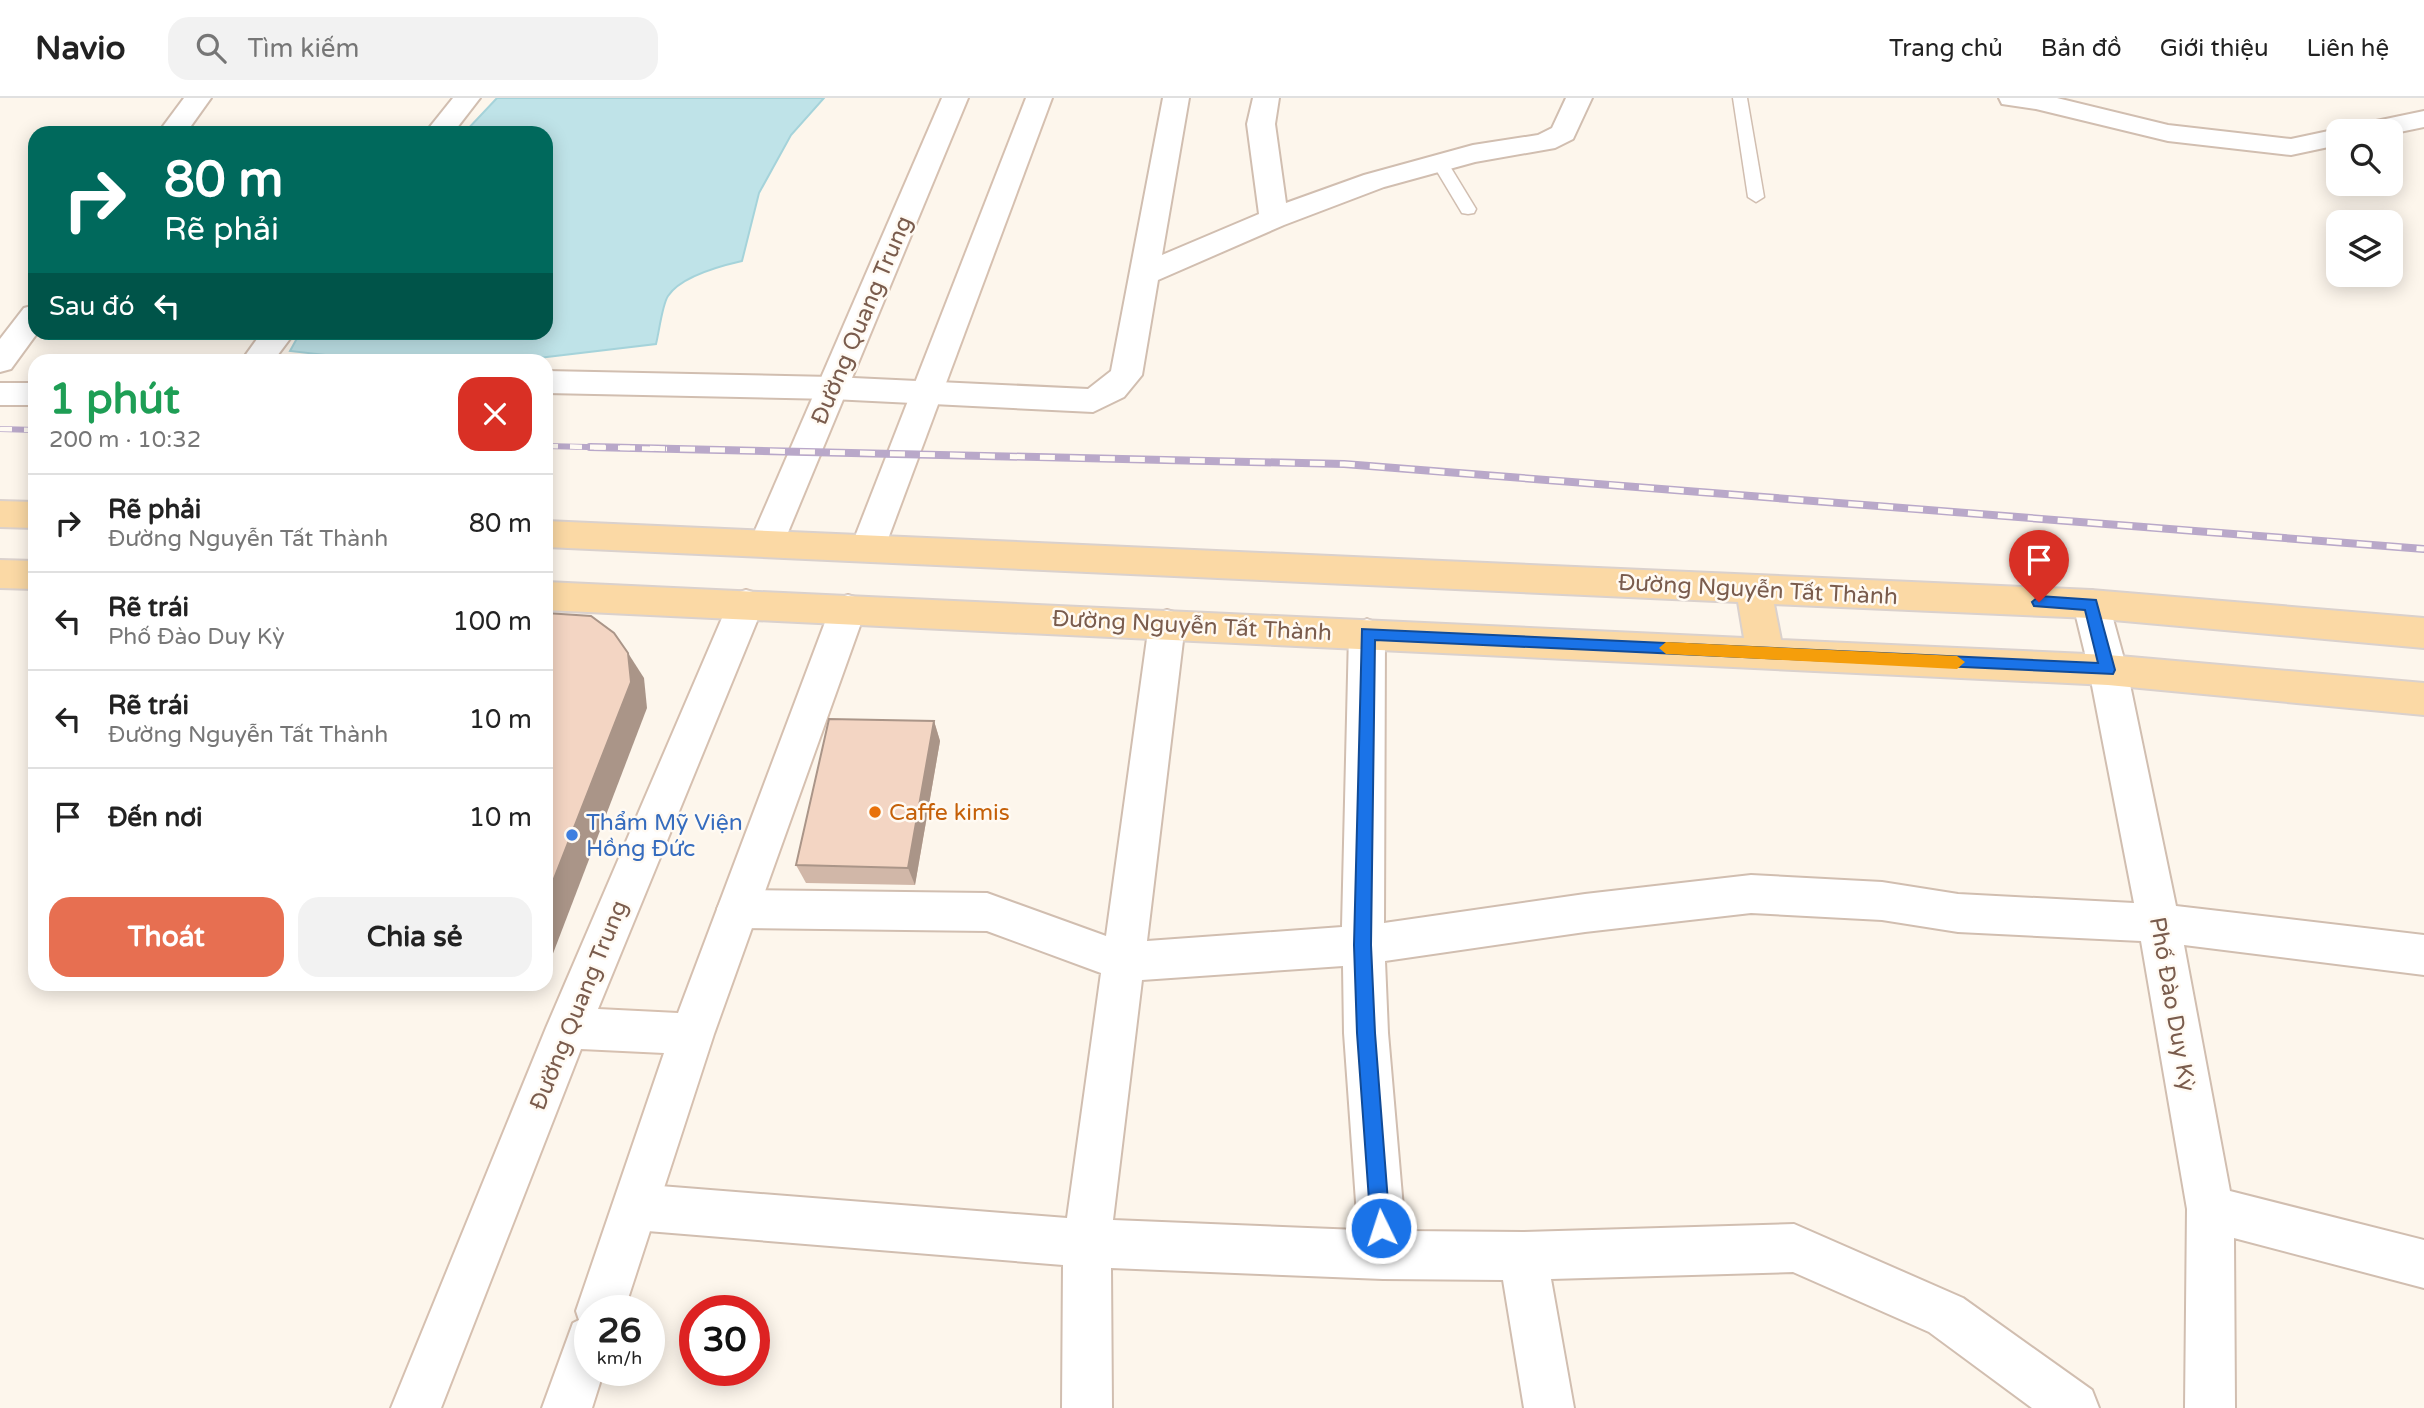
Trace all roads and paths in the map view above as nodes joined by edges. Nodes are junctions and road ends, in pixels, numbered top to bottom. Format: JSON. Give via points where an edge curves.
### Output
{"nodes":[{"id":1,"x":198,"y":98,"type":"edge"},
{"id":2,"x":467,"y":98,"type":"edge"},
{"id":3,"x":955,"y":98,"type":"edge"},
{"id":4,"x":1039,"y":98,"type":"edge"},
{"id":5,"x":1176,"y":98,"type":"edge"},
{"id":6,"x":1266,"y":98,"type":"edge"},
{"id":7,"x":1579,"y":98,"type":"edge"},
{"id":8,"x":1740,"y":98,"type":"edge"},
{"id":9,"x":2012,"y":98,"type":"edge"},
{"id":10,"x":2424,"y":119,"type":"edge"},
{"id":11,"x":2403,"y":123,"type":"edge"},
{"id":12,"x":177,"y":126,"type":"edge"},
{"id":13,"x":445,"y":126,"type":"edge"},
{"id":14,"x":2326,"y":140,"type":"edge"},
{"id":15,"x":1440,"y":163,"type":"junction"},
{"id":16,"x":1756,"y":197,"type":"dead end"},
{"id":17,"x":1468,"y":209,"type":"dead end"},
{"id":18,"x":1274,"y":218,"type":"junction"},
{"id":19,"x":1146,"y":274,"type":"junction"},
{"id":20,"x":28,"y":324,"type":"edge"},
{"id":21,"x":273,"y":340,"type":"edge"},
{"id":22,"x":262,"y":354,"type":"edge"},
{"id":23,"x":0,"y":361,"type":"edge"},
{"id":24,"x":553,"y":382,"type":"edge"},
{"id":25,"x":832,"y":388,"type":"junction"},
{"id":26,"x":928,"y":392,"type":"junction"},
{"id":27,"x":0,"y":394,"type":"edge"},
{"id":28,"x":28,"y":394,"type":"edge"},
{"id":29,"x":0,"y":514,"type":"edge"},
{"id":30,"x":28,"y":515,"type":"edge"},
{"id":31,"x":553,"y":534,"type":"edge"},
{"id":32,"x":767,"y":542,"type":"junction"},
{"id":33,"x":868,"y":547,"type":"junction"},
{"id":34,"x":0,"y":574,"type":"edge"},
{"id":35,"x":28,"y":575,"type":"edge"},
{"id":36,"x":1753,"y":589,"type":"junction"},
{"id":37,"x":553,"y":596,"type":"edge"},
{"id":38,"x":746,"y":604,"type":"junction"},
{"id":39,"x":2091,"y":604,"type":"junction"},
{"id":40,"x":848,"y":609,"type":"junction"},
{"id":41,"x":1167,"y":624,"type":"junction"},
{"id":42,"x":2424,"y":633,"type":"edge"},
{"id":43,"x":1367,"y":634,"type":"junction"},
{"id":44,"x":1765,"y":653,"type":"junction"},
{"id":45,"x":2108,"y":670,"type":"junction"},
{"id":46,"x":2424,"y":699,"type":"edge"},
{"id":47,"x":738,"y":909,"type":"junction"},
{"id":48,"x":2160,"y":923,"type":"junction"},
{"id":49,"x":1363,"y":945,"type":"junction"},
{"id":50,"x":2424,"y":955,"type":"edge"},
{"id":51,"x":1124,"y":962,"type":"junction"},
{"id":52,"x":568,"y":1028,"type":"junction"},
{"id":53,"x":692,"y":1034,"type":"junction"},
{"id":54,"x":635,"y":1207,"type":"junction"},
{"id":55,"x":2210,"y":1209,"type":"junction"},
{"id":56,"x":1087,"y":1242,"type":"junction"},
{"id":57,"x":1383,"y":1255,"type":"junction"},
{"id":58,"x":1523,"y":1256,"type":"junction"},
{"id":59,"x":2424,"y":1264,"type":"edge"},
{"id":60,"x":605,"y":1295,"type":"edge"},
{"id":61,"x":574,"y":1386,"type":"edge"},
{"id":62,"x":416,"y":1408,"type":"edge"},
{"id":63,"x":567,"y":1408,"type":"edge"},
{"id":64,"x":1087,"y":1408,"type":"edge"},
{"id":65,"x":1549,"y":1408,"type":"edge"},
{"id":66,"x":2074,"y":1408,"type":"edge"},
{"id":67,"x":2210,"y":1408,"type":"edge"}],
"edges":[{"from":1,"to":12,"type":"street"},
{"from":2,"to":13,"type":"street"},
{"from":3,"to":25,"type":"street","name":"Đường Quang Trung"},
{"from":4,"to":26,"type":"street"},
{"from":5,"to":19,"type":"street"},
{"from":6,"to":18,"type":"street","via":[[1261,124]]},
{"from":7,"to":15,"type":"street","via":[[1563,134],[1545,142]]},
{"from":8,"to":16,"type":"lane"},
{"from":9,"to":14,"type":"street","via":[[2168,133],[2291,147]]},
{"from":10,"to":11,"type":"street"},
{"from":15,"to":17,"type":"lane"},
{"from":15,"to":18,"type":"street","via":[[1374,181]]},
{"from":18,"to":19,"type":"street"},
{"from":19,"to":26,"type":"street","via":[[1126,375],[1093,401]]},
{"from":20,"to":23,"type":"street"},
{"from":21,"to":22,"type":"street"},
{"from":24,"to":25,"type":"street"},
{"from":25,"to":26,"type":"street"},
{"from":25,"to":32,"type":"street","name":"Đường Quang Trung"},
{"from":26,"to":33,"type":"street"},
{"from":27,"to":28,"type":"street"},
{"from":29,"to":30,"type":"main road"},
{"from":31,"to":32,"type":"main road","name":"Đường Nguyễn Tất Thành"},
{"from":32,"to":33,"type":"main road","name":"Đường Nguyễn Tất Thành"},
{"from":33,"to":36,"type":"main road","name":"Đường Nguyễn Tất Thành"},
{"from":34,"to":35,"type":"main road"},
{"from":36,"to":39,"type":"main road","name":"Đường Nguyễn Tất Thành"},
{"from":36,"to":44,"type":"main road"},
{"from":37,"to":38,"type":"main road","name":"Đường Nguyễn Tất Thành"},
{"from":38,"to":40,"type":"main road","name":"Đường Nguyễn Tất Thành"},
{"from":38,"to":52,"type":"street","name":"Đường Quang Trung"},
{"from":39,"to":42,"type":"main road","name":"Đường Nguyễn Tất Thành"},
{"from":39,"to":45,"type":"street","name":"Phố Đào Duy Kỳ"},
{"from":40,"to":41,"type":"main road","name":"Đường Nguyễn Tất Thành"},
{"from":40,"to":47,"type":"street"},
{"from":41,"to":43,"type":"main road","name":"Đường Nguyễn Tất Thành"},
{"from":41,"to":51,"type":"street"},
{"from":43,"to":44,"type":"main road","name":"Đường Nguyễn Tất Thành"},
{"from":43,"to":49,"type":"street"},
{"from":44,"to":45,"type":"main road","name":"Đường Nguyễn Tất Thành"},
{"from":45,"to":46,"type":"main road","name":"Đường Nguyễn Tất Thành"},
{"from":45,"to":48,"type":"street","name":"Phố Đào Duy Kỳ"},
{"from":47,"to":51,"type":"street","via":[[987,912]]},
{"from":47,"to":53,"type":"street"},
{"from":48,"to":49,"type":"street","via":[[1958,913],[1882,901],[1751,894]]},
{"from":48,"to":50,"type":"street"},
{"from":48,"to":55,"type":"street","name":"Phố Đào Duy Kỳ"},
{"from":49,"to":51,"type":"street"},
{"from":49,"to":57,"type":"street"},
{"from":51,"to":56,"type":"street"},
{"from":52,"to":53,"type":"street"},
{"from":52,"to":62,"type":"street","name":"Đường Quang Trung"},
{"from":53,"to":54,"type":"street"},
{"from":54,"to":56,"type":"street"},
{"from":54,"to":60,"type":"street"},
{"from":55,"to":59,"type":"street"},
{"from":55,"to":67,"type":"street","name":"Phố Đào Duy Kỳ"},
{"from":56,"to":57,"type":"street"},
{"from":56,"to":64,"type":"street"},
{"from":57,"to":58,"type":"street"},
{"from":58,"to":65,"type":"street"},
{"from":58,"to":66,"type":"street","via":[[1794,1248],[1946,1315]]},
{"from":61,"to":63,"type":"street"}]}
